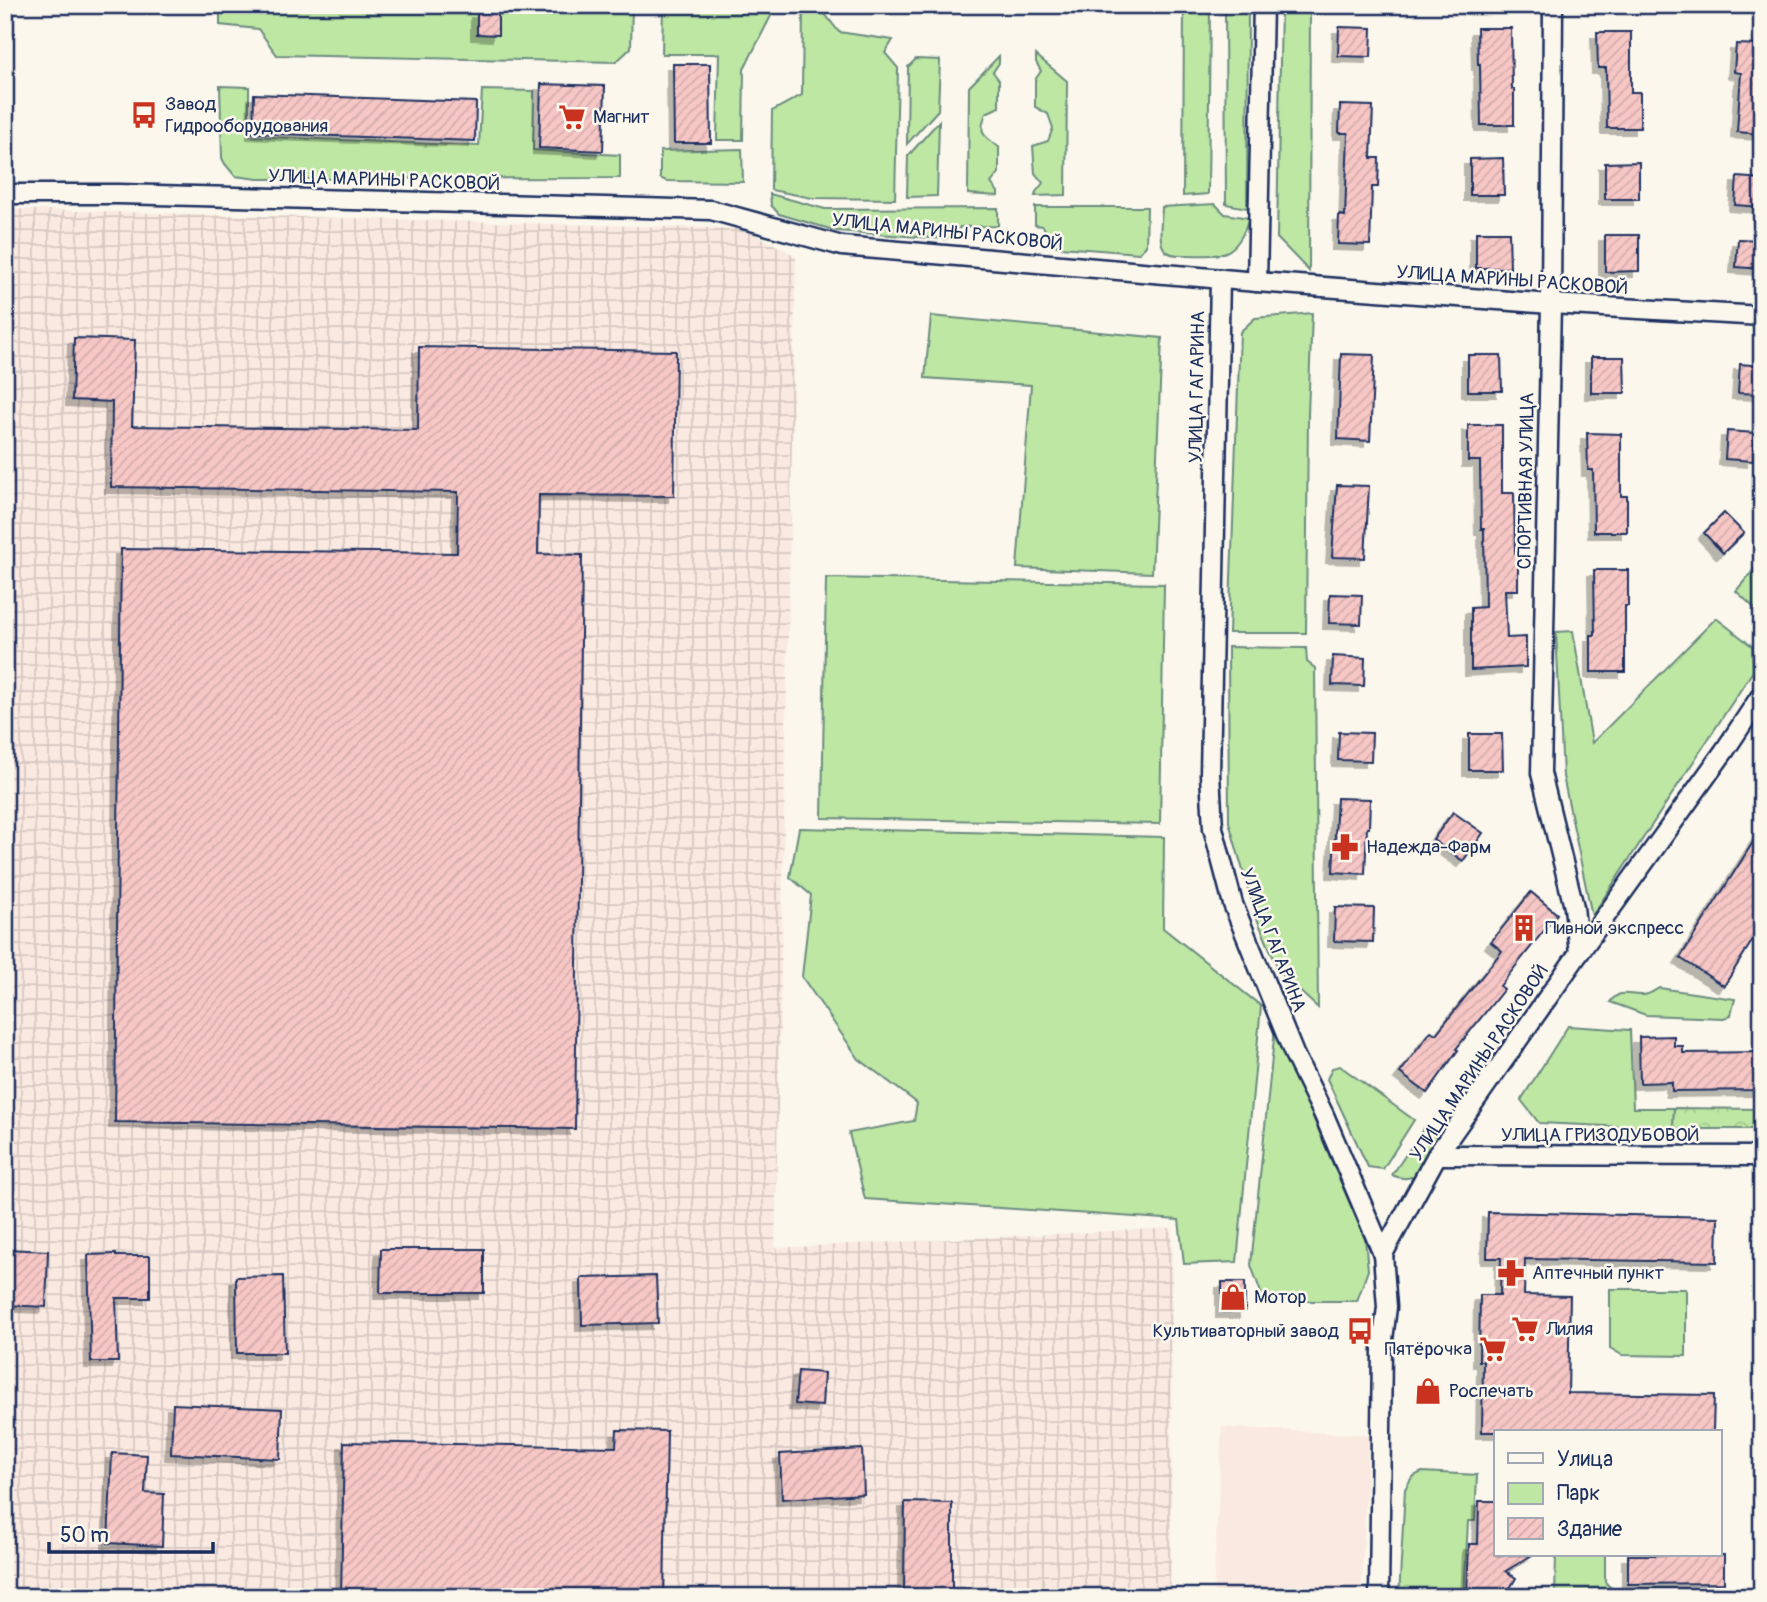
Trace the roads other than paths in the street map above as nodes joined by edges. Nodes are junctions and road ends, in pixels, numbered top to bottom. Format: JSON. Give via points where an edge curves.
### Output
{"nodes":[{"id":1,"x":1263,"y":5,"type":"edge"},
{"id":2,"x":1553,"y":5,"type":"edge"},
{"id":3,"x":5,"y":194,"type":"edge"},
{"id":4,"x":1220,"y":279,"type":"junction"},
{"id":5,"x":1256,"y":282,"type":"junction"},
{"id":6,"x":1551,"y":304,"type":"junction"},
{"id":7,"x":1762,"y":316,"type":"edge"},
{"id":8,"x":1762,"y":694,"type":"edge"},
{"id":9,"x":1579,"y":953,"type":"junction"},
{"id":10,"x":1437,"y":1156,"type":"junction"},
{"id":11,"x":1762,"y":1156,"type":"edge"},
{"id":12,"x":1383,"y":1254,"type":"junction"},
{"id":13,"x":1378,"y":1597,"type":"edge"}],
"edges":[{"from":1,"to":5,"type":"street"},
{"from":2,"to":6,"type":"street","name":"СПОРТИВНАЯ УЛИЦА"},
{"from":3,"to":4,"type":"street","name":"УЛИЦА МАРИНЫ РАСКОВОЙ","via":[[710,211],[842,246]]},
{"from":4,"to":5,"type":"street","name":"УЛИЦА МАРИНЫ РАСКОВОЙ"},
{"from":4,"to":12,"type":"street","name":"УЛИЦА ГАГАРИНА","via":[[1210,774],[1213,828],[1233,904]]},
{"from":5,"to":6,"type":"street","name":"УЛИЦА МАРИНЫ РАСКОВОЙ"},
{"from":6,"to":7,"type":"street","name":"УЛИЦА МАРИНЫ РАСКОВОЙ"},
{"from":6,"to":9,"type":"street","name":"СПОРТИВНАЯ УЛИЦА","via":[[1541,774],[1574,907]]},
{"from":8,"to":9,"type":"street","name":"УЛИЦА МАРИНЫ РАСКОВОЙ"},
{"from":9,"to":10,"type":"street","name":"УЛИЦА МАРИНЫ РАСКОВОЙ"},
{"from":10,"to":11,"type":"street","name":"УЛИЦА ГРИЗОДУБОВОЙ"},
{"from":10,"to":12,"type":"street","name":"УЛИЦА МАРИНЫ РАСКОВОЙ"},
{"from":12,"to":13,"type":"street","name":"УЛИЦА ГАГАРИНА","via":[[1387,1307],[1382,1348]]}]}
